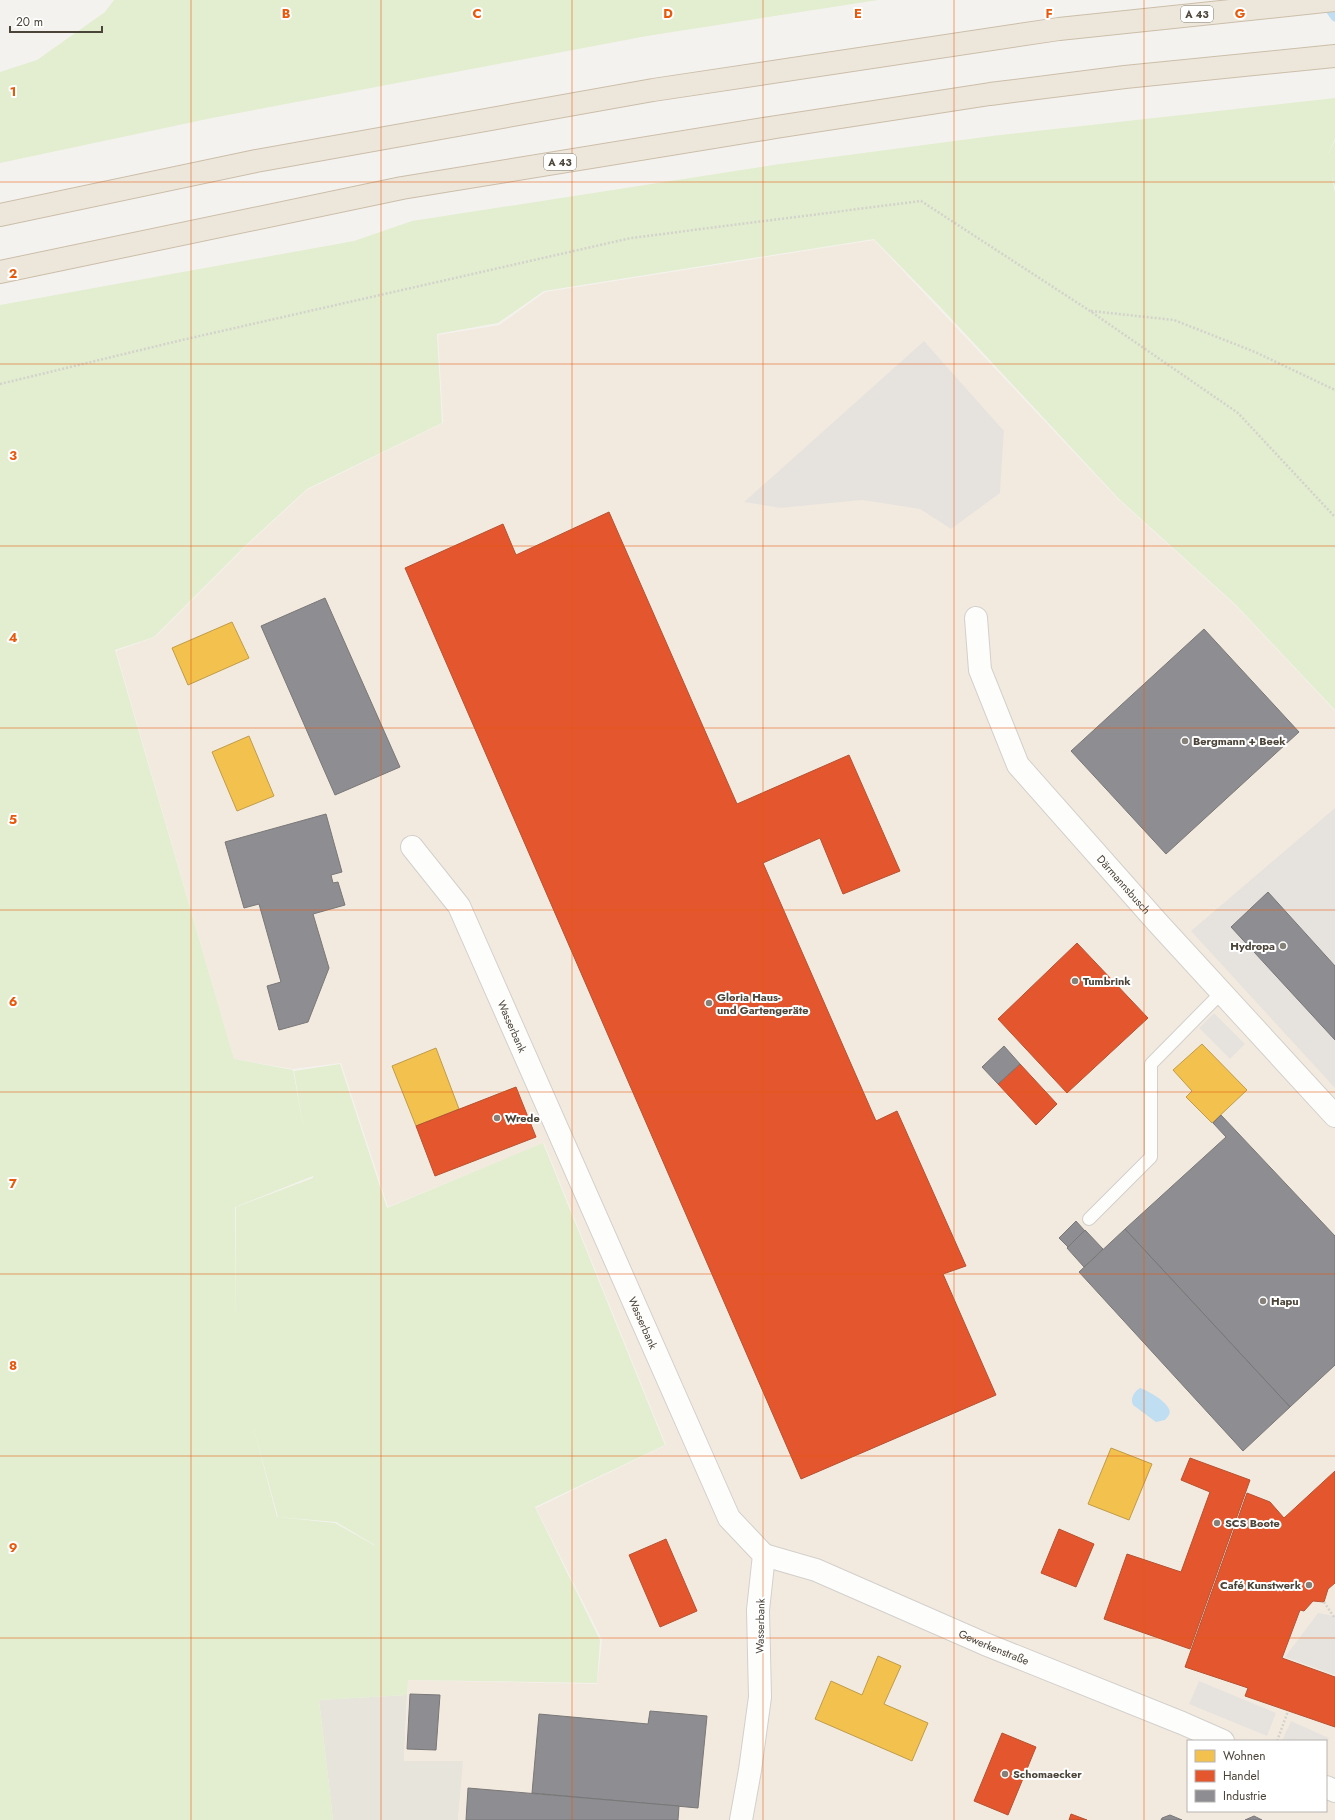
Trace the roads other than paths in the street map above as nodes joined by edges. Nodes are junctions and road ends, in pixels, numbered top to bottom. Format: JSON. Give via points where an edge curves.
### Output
{"nodes":[{"id":1,"x":1335,"y":0,"type":"edge"},
{"id":2,"x":1335,"y":56,"type":"edge"},
{"id":3,"x":0,"y":215,"type":"edge"},
{"id":4,"x":0,"y":272,"type":"edge"},
{"id":5,"x":976,"y":618,"type":"dead end"},
{"id":6,"x":412,"y":847,"type":"dead end"},
{"id":7,"x":1222,"y":992,"type":"junction"},
{"id":8,"x":1335,"y":1116,"type":"edge"},
{"id":9,"x":1089,"y":1219,"type":"dead end"},
{"id":10,"x":764,"y":1555,"type":"junction"},
{"id":11,"x":1221,"y":1740,"type":"edge"},
{"id":12,"x":741,"y":1820,"type":"edge"}],
"edges":[{"from":1,"to":3,"type":"highway","number":"A 43","via":[[1059,29],[653,90],[256,161]]},
{"from":2,"to":4,"type":"highway","number":"A 43","via":[[1125,77],[791,124],[402,188]]},
{"from":5,"to":7,"type":"street","name":"Därmannsbusch","via":[[980,670],[1018,765]]},
{"from":6,"to":10,"type":"street","name":"Wasserbank","via":[[459,906],[729,1518]]},
{"from":7,"to":8,"type":"street","name":"Därmannsbusch"},
{"from":7,"to":9,"type":"lane","via":[[1152,1064],[1151,1156]]},
{"from":10,"to":11,"type":"street","name":"Gewerkenstraße","via":[[816,1570],[985,1644]]},
{"from":10,"to":12,"type":"street","name":"Wasserbank","via":[[758,1610],[760,1697]]}]}
